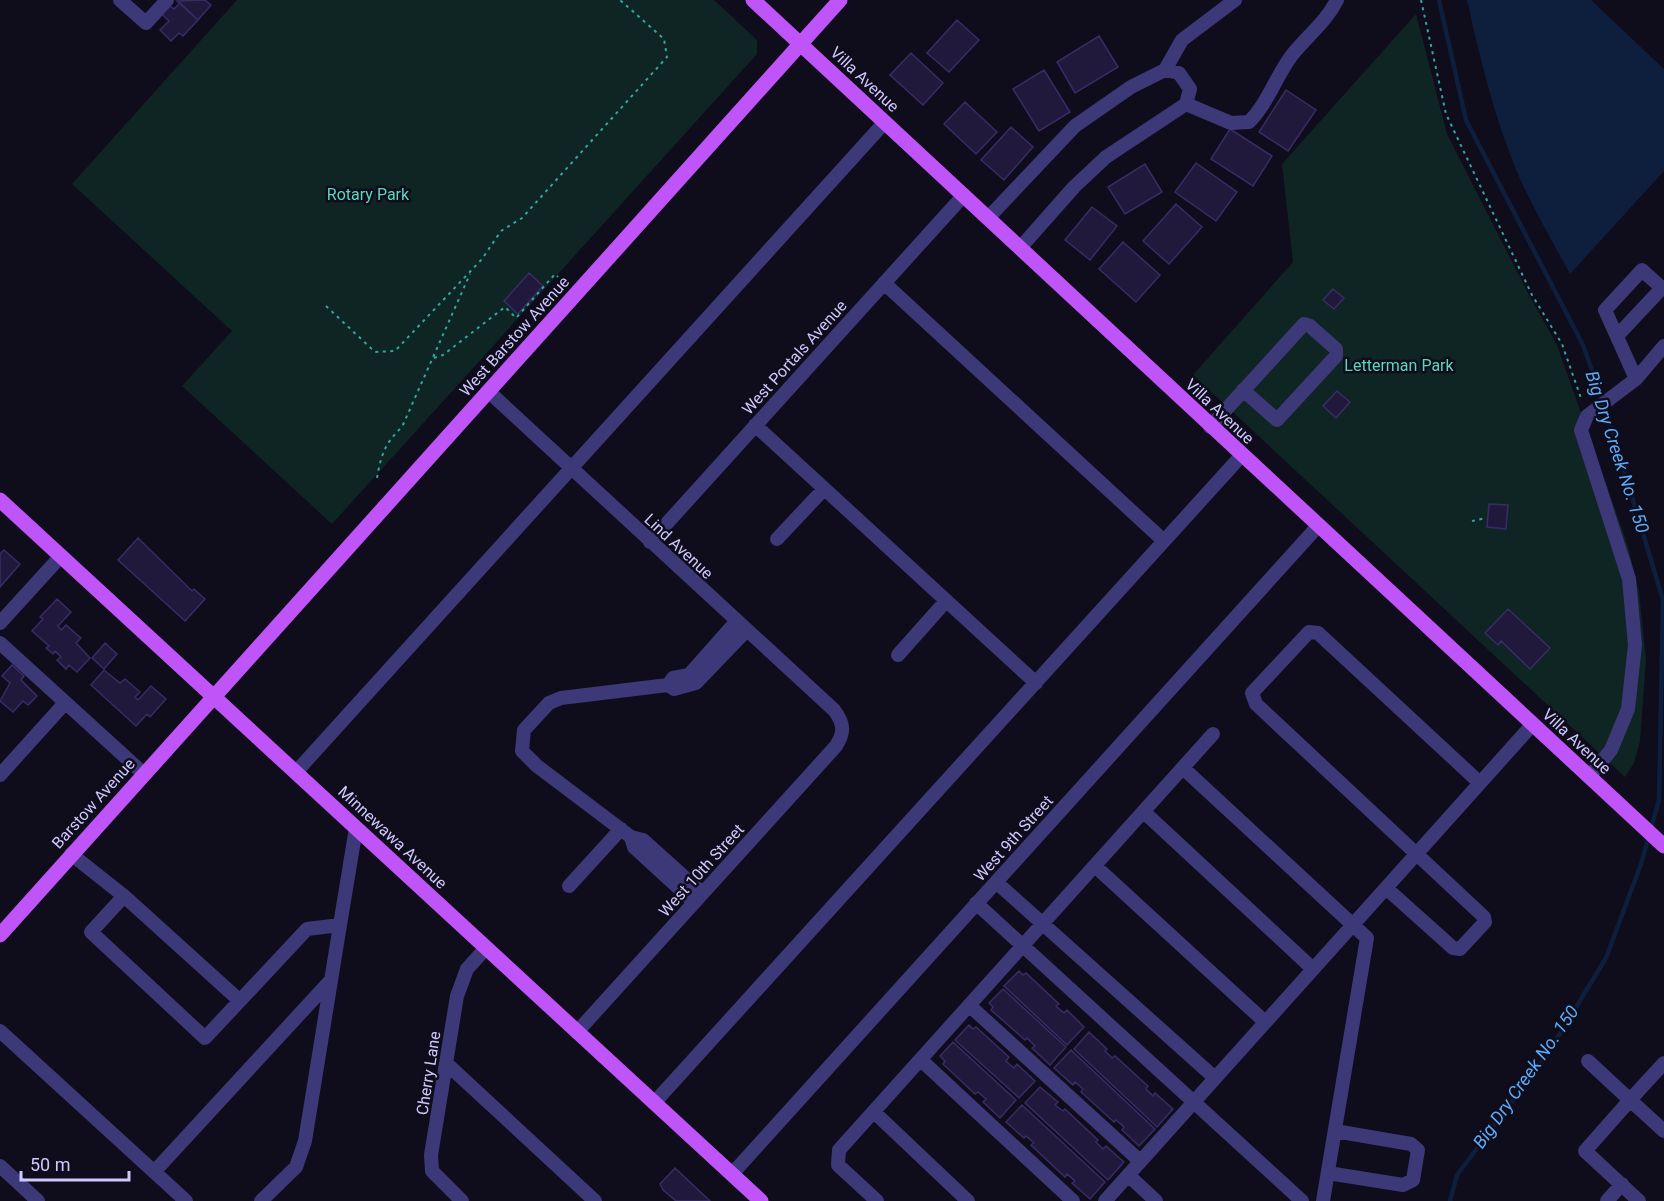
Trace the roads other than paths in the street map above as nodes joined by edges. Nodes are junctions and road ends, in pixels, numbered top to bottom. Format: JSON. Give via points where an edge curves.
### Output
{"nodes":[{"id":1,"x":120,"y":0,"type":"edge"},
{"id":2,"x":167,"y":0,"type":"edge"},
{"id":3,"x":753,"y":0,"type":"edge"},
{"id":4,"x":840,"y":0,"type":"edge"},
{"id":5,"x":1235,"y":0,"type":"edge"},
{"id":6,"x":1337,"y":0,"type":"edge"},
{"id":7,"x":800,"y":44,"type":"junction"},
{"id":8,"x":1165,"y":70,"type":"junction"},
{"id":9,"x":1186,"y":104,"type":"junction"},
{"id":10,"x":885,"y":122,"type":"junction"},
{"id":11,"x":964,"y":195,"type":"junction"},
{"id":12,"x":988,"y":218,"type":"junction"},
{"id":13,"x":1020,"y":248,"type":"junction"},
{"id":14,"x":884,"y":282,"type":"junction"},
{"id":15,"x":1617,"y":336,"type":"junction"},
{"id":16,"x":1664,"y":346,"type":"edge"},
{"id":17,"x":1636,"y":379,"type":"junction"},
{"id":18,"x":1243,"y":390,"type":"junction"},
{"id":19,"x":488,"y":391,"type":"junction"},
{"id":20,"x":755,"y":425,"type":"junction"},
{"id":21,"x":1210,"y":427,"type":"junction"},
{"id":22,"x":1242,"y":455,"type":"junction"},
{"id":23,"x":571,"y":468,"type":"junction"},
{"id":24,"x":824,"y":489,"type":"junction"},
{"id":25,"x":0,"y":500,"type":"edge"},
{"id":26,"x":1319,"y":525,"type":"junction"},
{"id":27,"x":777,"y":539,"type":"dead end"},
{"id":28,"x":1164,"y":541,"type":"junction"},
{"id":29,"x":650,"y":542,"type":"junction"},
{"id":30,"x":61,"y":556,"type":"junction"},
{"id":31,"x":946,"y":601,"type":"junction"},
{"id":32,"x":0,"y":623,"type":"edge"},
{"id":33,"x":741,"y":626,"type":"junction"},
{"id":34,"x":0,"y":643,"type":"edge"},
{"id":35,"x":898,"y":655,"type":"dead end"},
{"id":36,"x":1036,"y":683,"type":"junction"},
{"id":37,"x":213,"y":695,"type":"junction"},
{"id":38,"x":65,"y":703,"type":"junction"},
{"id":39,"x":1533,"y":724,"type":"junction"},
{"id":40,"x":843,"y":727,"type":"joint"},
{"id":41,"x":1214,"y":734,"type":"dead end"},
{"id":42,"x":1183,"y":768,"type":"junction"},
{"id":43,"x":296,"y":772,"type":"junction"},
{"id":44,"x":144,"y":774,"type":"junction"},
{"id":45,"x":0,"y":775,"type":"edge"},
{"id":46,"x":1589,"y":777,"type":"junction"},
{"id":47,"x":1480,"y":783,"type":"junction"},
{"id":48,"x":1144,"y":812,"type":"junction"},
{"id":49,"x":356,"y":828,"type":"junction"},
{"id":50,"x":626,"y":833,"type":"junction"},
{"id":51,"x":1664,"y":846,"type":"edge"},
{"id":52,"x":71,"y":854,"type":"junction"},
{"id":53,"x":1417,"y":854,"type":"junction"},
{"id":54,"x":1095,"y":866,"type":"junction"},
{"id":55,"x":996,"y":882,"type":"junction"},
{"id":56,"x":569,"y":886,"type":"dead end"},
{"id":57,"x":1386,"y":888,"type":"junction"},
{"id":58,"x":124,"y":896,"type":"junction"},
{"id":59,"x":698,"y":898,"type":"junction"},
{"id":60,"x":976,"y":903,"type":"junction"},
{"id":61,"x":340,"y":925,"type":"junction"},
{"id":62,"x":1043,"y":925,"type":"junction"},
{"id":63,"x":1353,"y":925,"type":"junction"},
{"id":64,"x":0,"y":935,"type":"edge"},
{"id":65,"x":1024,"y":947,"type":"junction"},
{"id":66,"x":486,"y":948,"type":"junction"},
{"id":67,"x":1313,"y":969,"type":"junction"},
{"id":68,"x":332,"y":980,"type":"junction"},
{"id":69,"x":239,"y":1000,"type":"junction"},
{"id":70,"x":970,"y":1006,"type":"junction"},
{"id":71,"x":1265,"y":1022,"type":"junction"},
{"id":72,"x":0,"y":1031,"type":"edge"},
{"id":73,"x":577,"y":1032,"type":"junction"},
{"id":74,"x":921,"y":1060,"type":"junction"},
{"id":75,"x":1588,"y":1061,"type":"dead end"},
{"id":76,"x":1664,"y":1063,"type":"edge"},
{"id":77,"x":447,"y":1064,"type":"junction"},
{"id":78,"x":1215,"y":1078,"type":"junction"},
{"id":79,"x":1630,"y":1100,"type":"junction"},
{"id":80,"x":1194,"y":1101,"type":"junction"},
{"id":81,"x":654,"y":1103,"type":"junction"},
{"id":82,"x":874,"y":1112,"type":"junction"},
{"id":83,"x":1335,"y":1131,"type":"junction"},
{"id":84,"x":1664,"y":1131,"type":"edge"},
{"id":85,"x":1140,"y":1161,"type":"junction"},
{"id":86,"x":0,"y":1166,"type":"edge"},
{"id":87,"x":154,"y":1173,"type":"junction"},
{"id":88,"x":1328,"y":1173,"type":"junction"},
{"id":89,"x":732,"y":1174,"type":"junction"},
{"id":90,"x":1128,"y":1175,"type":"junction"},
{"id":91,"x":1622,"y":1184,"type":"junction"},
{"id":92,"x":38,"y":1201,"type":"edge"},
{"id":93,"x":186,"y":1201,"type":"edge"},
{"id":94,"x":261,"y":1201,"type":"edge"},
{"id":95,"x":462,"y":1201,"type":"edge"},
{"id":96,"x":595,"y":1201,"type":"edge"},
{"id":97,"x":761,"y":1201,"type":"edge"},
{"id":98,"x":877,"y":1201,"type":"edge"},
{"id":99,"x":968,"y":1201,"type":"edge"},
{"id":100,"x":1073,"y":1201,"type":"edge"},
{"id":101,"x":1105,"y":1201,"type":"edge"},
{"id":102,"x":1156,"y":1201,"type":"edge"},
{"id":103,"x":1302,"y":1201,"type":"edge"},
{"id":104,"x":1323,"y":1201,"type":"edge"},
{"id":105,"x":1606,"y":1201,"type":"edge"},
{"id":106,"x":1640,"y":1201,"type":"edge"}],
"edges":[{"from":1,"to":2,"type":"street","via":[[146,23]]},
{"from":3,"to":7,"type":"main road","name":"Villa Avenue"},
{"from":4,"to":7,"type":"main road","name":"West Barstow Avenue"},
{"from":5,"to":8,"type":"street","via":[[1182,40]]},
{"from":6,"to":9,"type":"street","via":[[1292,55],[1258,114],[1249,122],[1231,123]]},
{"from":7,"to":10,"type":"main road","name":"Villa Avenue"},
{"from":7,"to":19,"type":"main road","name":"West Barstow Avenue"},
{"from":8,"to":9,"type":"street","via":[[1179,73],[1190,89]]},
{"from":8,"to":12,"type":"street","via":[[1131,87],[1074,126]]},
{"from":9,"to":13,"type":"street","via":[[1106,157]]},
{"from":10,"to":11,"type":"main road","name":"Villa Avenue"},
{"from":10,"to":23,"type":"street"},
{"from":11,"to":12,"type":"main road","name":"Villa Avenue"},
{"from":11,"to":14,"type":"street","name":"West Portals Avenue"},
{"from":12,"to":13,"type":"main road","name":"Villa Avenue"},
{"from":13,"to":21,"type":"main road","name":"Villa Avenue"},
{"from":14,"to":20,"type":"street","name":"West Portals Avenue"},
{"from":14,"to":28,"type":"street"},
{"from":15,"to":15,"type":"street","via":[[1605,310],[1642,270],[1662,288]]},
{"from":15,"to":17,"type":"street"},
{"from":16,"to":17,"type":"street"},
{"from":17,"to":46,"type":"street","via":[[1591,412],[1581,430],[1629,579],[1635,645],[1628,709],[1611,750]]},
{"from":18,"to":18,"type":"street","via":[[1305,324],[1336,349],[1336,356],[1277,420]]},
{"from":18,"to":21,"type":"street"},
{"from":19,"to":23,"type":"street","name":"Lind Avenue"},
{"from":19,"to":37,"type":"main road","name":"West Barstow Avenue"},
{"from":20,"to":24,"type":"street"},
{"from":20,"to":29,"type":"street","name":"West Portals Avenue"},
{"from":21,"to":22,"type":"main road","name":"Villa Avenue"},
{"from":22,"to":26,"type":"main road","name":"Villa Avenue"},
{"from":22,"to":28,"type":"street"},
{"from":23,"to":29,"type":"street","name":"Lind Avenue"},
{"from":23,"to":43,"type":"street"},
{"from":24,"to":27,"type":"street"},
{"from":24,"to":31,"type":"street"},
{"from":25,"to":30,"type":"main road","name":"Minnewawa Avenue"},
{"from":26,"to":39,"type":"main road","name":"Villa Avenue"},
{"from":26,"to":55,"type":"street","name":"West 9th Street"},
{"from":28,"to":36,"type":"street"},
{"from":29,"to":33,"type":"street","name":"Lind Avenue"},
{"from":30,"to":32,"type":"street"},
{"from":30,"to":37,"type":"main road","name":"Minnewawa Avenue"},
{"from":31,"to":35,"type":"street"},
{"from":31,"to":36,"type":"street"},
{"from":33,"to":40,"type":"street","name":"Lind Avenue","via":[[834,710]]},
{"from":33,"to":50,"type":"street","via":[[689,675],[673,678],[669,685],[561,698],[549,703],[524,730],[522,751]]},
{"from":34,"to":38,"type":"street"},
{"from":36,"to":81,"type":"street"},
{"from":37,"to":43,"type":"main road","name":"Minnewawa Avenue"},
{"from":37,"to":44,"type":"main road","name":"Barstow Avenue"},
{"from":38,"to":44,"type":"street"},
{"from":38,"to":45,"type":"street"},
{"from":39,"to":46,"type":"main road","name":"Villa Avenue"},
{"from":39,"to":47,"type":"street"},
{"from":40,"to":59,"type":"street","name":"West 10th Street","via":[[836,746]]},
{"from":41,"to":42,"type":"street"},
{"from":42,"to":48,"type":"street"},
{"from":42,"to":63,"type":"street"},
{"from":43,"to":49,"type":"main road","name":"Minnewawa Avenue"},
{"from":44,"to":52,"type":"main road","name":"Barstow Avenue"},
{"from":46,"to":51,"type":"main road","name":"Villa Avenue"},
{"from":47,"to":53,"type":"street"},
{"from":47,"to":53,"type":"street","via":[[1318,633],[1309,632],[1252,693],[1256,704]]},
{"from":48,"to":54,"type":"street"},
{"from":48,"to":67,"type":"street"},
{"from":49,"to":61,"type":"street"},
{"from":49,"to":66,"type":"main road","name":"Minnewawa Avenue"},
{"from":50,"to":56,"type":"street"},
{"from":50,"to":59,"type":"street","via":[[634,847]]},
{"from":52,"to":58,"type":"street"},
{"from":52,"to":64,"type":"main road","name":"Barstow Avenue"},
{"from":53,"to":57,"type":"street"},
{"from":53,"to":57,"type":"street","via":[[1485,922],[1460,949],[1453,948]]},
{"from":54,"to":62,"type":"street"},
{"from":54,"to":71,"type":"street"},
{"from":55,"to":60,"type":"street","name":"West 9th Street"},
{"from":55,"to":62,"type":"street"},
{"from":57,"to":63,"type":"street"},
{"from":58,"to":69,"type":"street"},
{"from":58,"to":69,"type":"street","via":[[91,932],[205,1038]]},
{"from":59,"to":73,"type":"street","name":"West 10th Street"},
{"from":60,"to":65,"type":"street"},
{"from":60,"to":89,"type":"street","name":"West 9th Street"},
{"from":61,"to":68,"type":"street"},
{"from":61,"to":69,"type":"street","via":[[307,929]]},
{"from":62,"to":65,"type":"street"},
{"from":62,"to":78,"type":"street"},
{"from":63,"to":67,"type":"street"},
{"from":63,"to":83,"type":"street","via":[[1367,938]]},
{"from":65,"to":70,"type":"street"},
{"from":65,"to":80,"type":"street"},
{"from":66,"to":73,"type":"main road","name":"Minnewawa Avenue"},
{"from":66,"to":77,"type":"street","name":"Cherry Lane","via":[[461,982]]},
{"from":67,"to":71,"type":"street"},
{"from":68,"to":87,"type":"street"},
{"from":68,"to":94,"type":"street","via":[[305,1141],[296,1167]]},
{"from":70,"to":74,"type":"street"},
{"from":70,"to":85,"type":"street"},
{"from":71,"to":78,"type":"street"},
{"from":72,"to":87,"type":"street"},
{"from":73,"to":81,"type":"main road","name":"Minnewawa Avenue"},
{"from":74,"to":82,"type":"street"},
{"from":74,"to":100,"type":"street"},
{"from":75,"to":79,"type":"street"},
{"from":76,"to":79,"type":"street"},
{"from":77,"to":95,"type":"street","name":"Cherry Lane","via":[[431,1155],[432,1171]]},
{"from":77,"to":96,"type":"street"},
{"from":78,"to":80,"type":"street"},
{"from":79,"to":84,"type":"street"},
{"from":79,"to":91,"type":"street","via":[[1585,1151]]},
{"from":80,"to":85,"type":"street"},
{"from":80,"to":103,"type":"street"},
{"from":81,"to":89,"type":"main road","name":"Minnewawa Avenue"},
{"from":82,"to":98,"type":"street","via":[[839,1150],[838,1165]]},
{"from":82,"to":99,"type":"street"},
{"from":83,"to":88,"type":"street"},
{"from":83,"to":88,"type":"street","via":[[1411,1144],[1418,1150],[1413,1180],[1403,1185]]},
{"from":85,"to":90,"type":"street"},
{"from":86,"to":92,"type":"street"},
{"from":87,"to":93,"type":"street"},
{"from":88,"to":104,"type":"street"},
{"from":89,"to":97,"type":"main road","name":"Minnewawa Avenue"},
{"from":90,"to":101,"type":"street"},
{"from":90,"to":102,"type":"street"},
{"from":91,"to":105,"type":"street"},
{"from":91,"to":106,"type":"street"}]}
